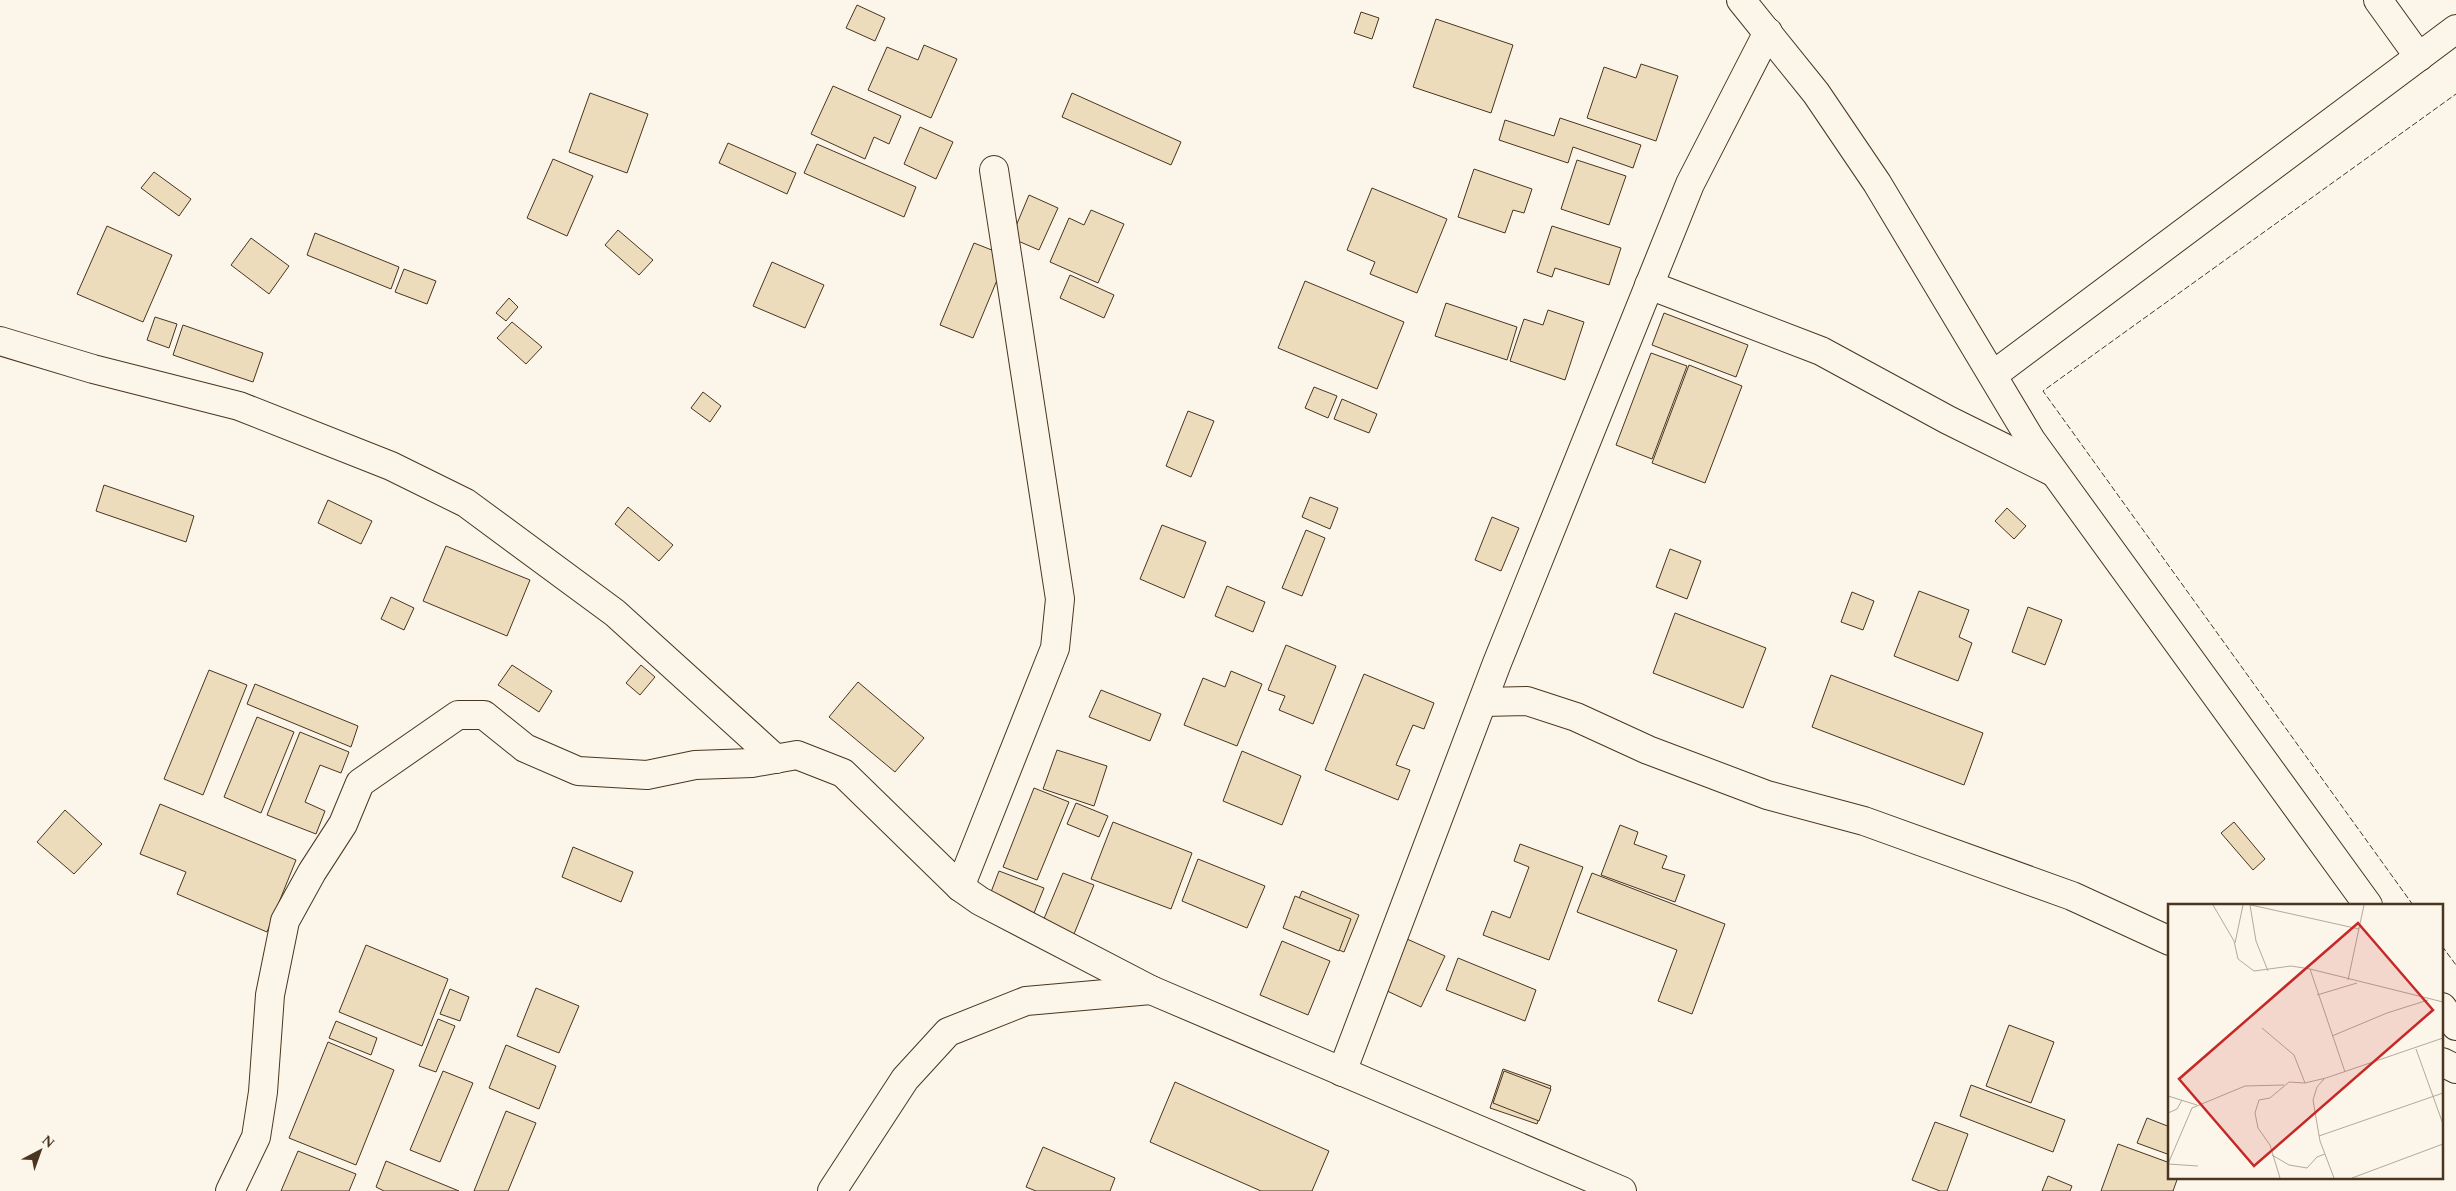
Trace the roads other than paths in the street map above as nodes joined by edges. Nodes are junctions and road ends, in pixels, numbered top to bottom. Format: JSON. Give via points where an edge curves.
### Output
{"nodes":[{"id":1,"x":1741,"y":0,"type":"edge"},
{"id":2,"x":2378,"y":0,"type":"edge"},
{"id":3,"x":2456,"y":29,"type":"edge"},
{"id":4,"x":1768,"y":32,"type":"junction"},
{"id":5,"x":2419,"y":57,"type":"junction"},
{"id":6,"x":994,"y":170,"type":"dead end"},
{"id":7,"x":1649,"y":285,"type":"junction"},
{"id":8,"x":0,"y":342,"type":"edge"},
{"id":9,"x":1993,"y":375,"type":"junction"},
{"id":10,"x":2056,"y":474,"type":"junction"},
{"id":11,"x":1484,"y":702,"type":"junction"},
{"id":12,"x":776,"y":759,"type":"junction"},
{"id":13,"x":960,"y":888,"type":"junction"},
{"id":14,"x":2367,"y":904,"type":"edge"},
{"id":15,"x":2168,"y":940,"type":"edge"},
{"id":16,"x":1151,"y":990,"type":"junction"},
{"id":17,"x":2444,"y":1010,"type":"edge"},
{"id":18,"x":2456,"y":1026,"type":"edge"},
{"id":19,"x":2444,"y":1063,"type":"edge"},
{"id":20,"x":2456,"y":1070,"type":"edge"},
{"id":21,"x":1342,"y":1072,"type":"junction"},
{"id":22,"x":230,"y":1191,"type":"edge"},
{"id":23,"x":832,"y":1191,"type":"edge"},
{"id":24,"x":1622,"y":1191,"type":"edge"}],
"edges":[{"from":1,"to":4,"type":"street"},
{"from":2,"to":5,"type":"street"},
{"from":3,"to":5,"type":"street"},
{"from":4,"to":7,"type":"street","via":[[1690,184]]},
{"from":4,"to":9,"type":"street","via":[[1816,93],[1877,183]]},
{"from":5,"to":9,"type":"street"},
{"from":6,"to":13,"type":"street","via":[[1060,599],[1055,648]]},
{"from":7,"to":10,"type":"street","via":[[1821,351]]},
{"from":7,"to":11,"type":"street"},
{"from":8,"to":12,"type":"street","via":[[239,406],[391,466],[466,503],[615,613]]},
{"from":9,"to":10,"type":"street","via":[[2031,440]]},
{"from":10,"to":14,"type":"street"},
{"from":11,"to":15,"type":"street","via":[[1527,701],[1576,717],[1648,750],[1767,795],[1864,821],[2072,896]]},
{"from":11,"to":21,"type":"street"},
{"from":12,"to":13,"type":"street","via":[[797,756],[843,773]]},
{"from":12,"to":22,"type":"street","via":[[695,765],[647,775],[578,771],[525,748],[484,715],[458,715],[360,783],[344,824],[285,921],[270,995],[263,1092],[256,1137]]},
{"from":13,"to":16,"type":"street"},
{"from":16,"to":21,"type":"street"},
{"from":16,"to":23,"type":"street","via":[[1026,1001],[948,1032],[905,1079]]},
{"from":17,"to":18,"type":"street"},
{"from":19,"to":20,"type":"street"},
{"from":21,"to":24,"type":"street"}]}
